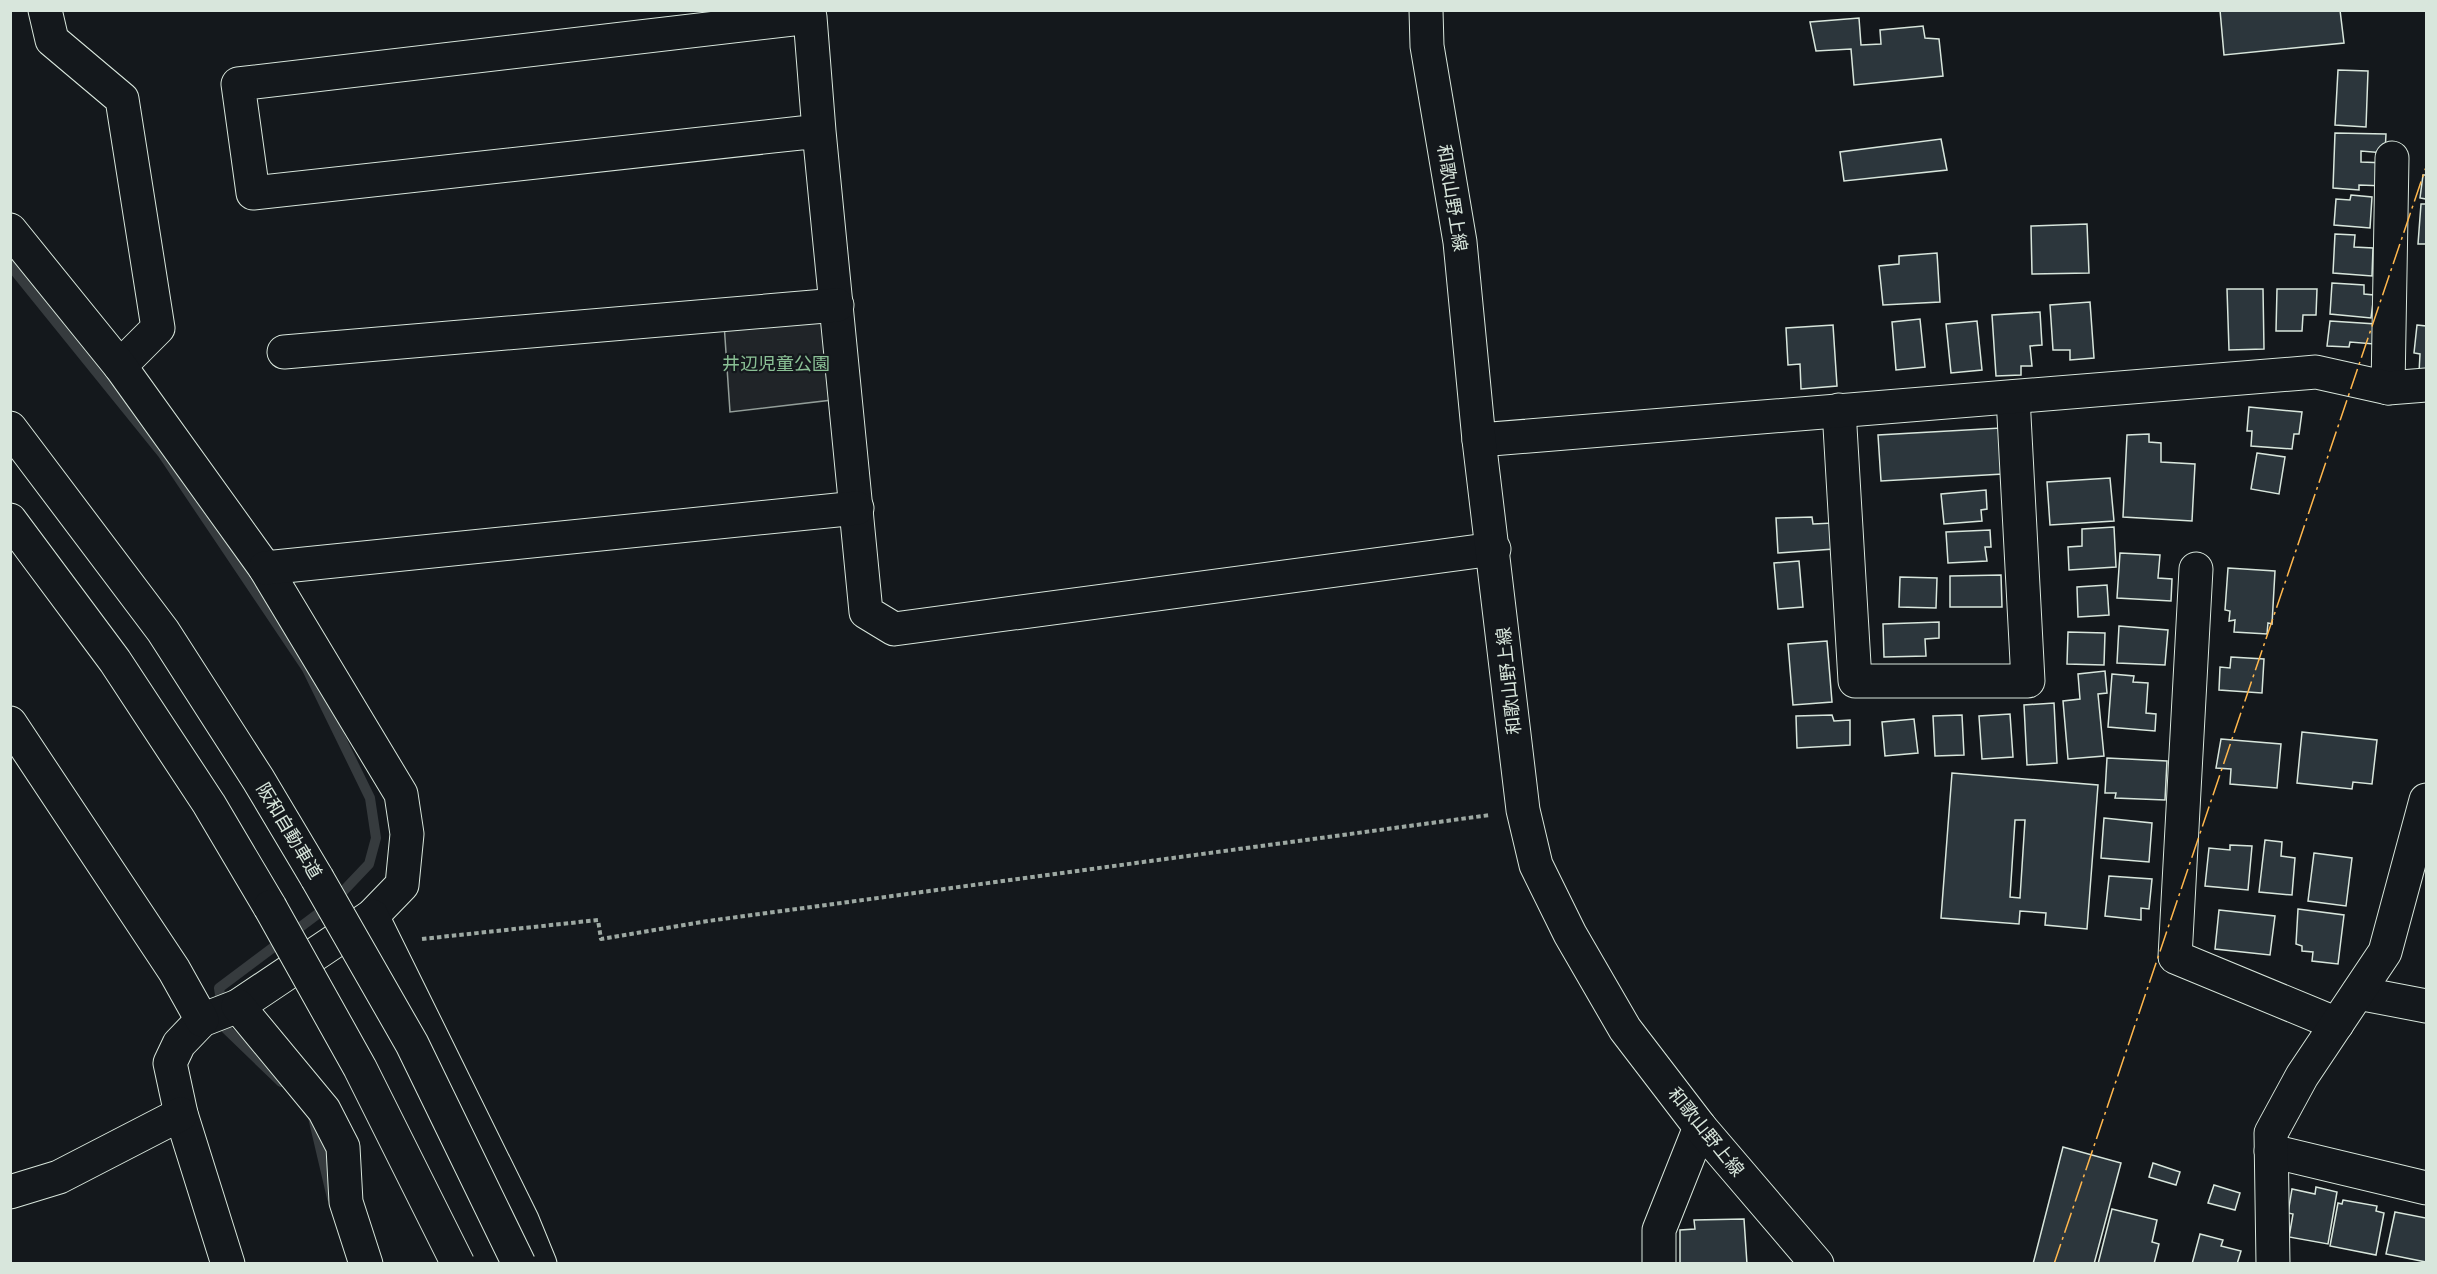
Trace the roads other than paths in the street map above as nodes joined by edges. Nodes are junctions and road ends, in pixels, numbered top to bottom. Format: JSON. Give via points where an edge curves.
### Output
{"nodes":[{"id":1,"x":45,"y":10,"type":"edge"},
{"id":2,"x":1426,"y":10,"type":"edge"},
{"id":3,"x":819,"y":131,"type":"junction"},
{"id":4,"x":2392,"y":158,"type":"dead end"},
{"id":5,"x":10,"y":230,"type":"edge"},
{"id":6,"x":837,"y":305,"type":"junction"},
{"id":7,"x":284,"y":352,"type":"dead end"},
{"id":8,"x":120,"y":366,"type":"junction"},
{"id":9,"x":2427,"y":385,"type":"edge"},
{"id":10,"x":2388,"y":388,"type":"junction"},
{"id":11,"x":2013,"y":397,"type":"junction"},
{"id":12,"x":1839,"y":411,"type":"junction"},
{"id":13,"x":10,"y":428,"type":"edge"},
{"id":14,"x":1479,"y":440,"type":"junction"},
{"id":15,"x":857,"y":508,"type":"junction"},
{"id":16,"x":10,"y":520,"type":"edge"},
{"id":17,"x":1494,"y":549,"type":"junction"},
{"id":18,"x":265,"y":568,"type":"junction"},
{"id":19,"x":2196,"y":569,"type":"dead end"},
{"id":20,"x":14,"y":733,"type":"edge"},
{"id":21,"x":2427,"y":800,"type":"edge"},
{"id":22,"x":372,"y":916,"type":"junction"},
{"id":23,"x":2358,"y":993,"type":"junction"},
{"id":24,"x":2427,"y":1006,"type":"edge"},
{"id":25,"x":220,"y":1013,"type":"junction"},
{"id":26,"x":2337,"y":1024,"type":"junction"},
{"id":27,"x":181,"y":1114,"type":"junction"},
{"id":28,"x":1700,"y":1127,"type":"junction"},
{"id":29,"x":2271,"y":1151,"type":"junction"},
{"id":30,"x":2427,"y":1188,"type":"edge"},
{"id":31,"x":10,"y":1192,"type":"edge"},
{"id":32,"x":228,"y":1263,"type":"edge"},
{"id":33,"x":366,"y":1263,"type":"edge"},
{"id":34,"x":458,"y":1263,"type":"edge"},
{"id":35,"x":519,"y":1263,"type":"edge"},
{"id":36,"x":540,"y":1263,"type":"edge"},
{"id":37,"x":1659,"y":1263,"type":"edge"},
{"id":38,"x":1816,"y":1263,"type":"edge"},
{"id":39,"x":2273,"y":1263,"type":"edge"}],
"edges":[{"from":1,"to":8,"type":"main road","via":[[52,40],[122,99],[158,328]]},
{"from":2,"to":14,"type":"main road","name":"和歌山野上線","via":[[1427,46],[1460,242]]},
{"from":3,"to":3,"type":"main road","via":[[253,193],[238,84],[810,17]]},
{"from":3,"to":6,"type":"main road"},
{"from":4,"to":10,"type":"main road"},
{"from":5,"to":8,"type":"main road"},
{"from":6,"to":7,"type":"main road"},
{"from":6,"to":15,"type":"main road"},
{"from":8,"to":18,"type":"main road"},
{"from":9,"to":10,"type":"main road"},
{"from":10,"to":11,"type":"main road","via":[[2316,372]]},
{"from":11,"to":12,"type":"main road"},
{"from":11,"to":12,"type":"main road","via":[[2028,681],[1855,681]]},
{"from":12,"to":14,"type":"main road"},
{"from":13,"to":35,"type":"main road","name":"阪和自動車道","bridge":true,"via":[[164,631],[258,779],[412,1044]]},
{"from":14,"to":17,"type":"main road","name":"和歌山野上線"},
{"from":15,"to":17,"type":"main road","via":[[866,612],[894,629]]},
{"from":15,"to":18,"type":"main road"},
{"from":16,"to":34,"type":"main road","bridge":true,"via":[[115,661],[209,804],[360,1068]]},
{"from":17,"to":28,"type":"main road","name":"和歌山野上線","via":[[1523,810],[1536,865],[1570,934],[1625,1029]]},
{"from":18,"to":22,"type":"main road","via":[[401,794],[407,834],[402,885]]},
{"from":19,"to":26,"type":"main road","via":[[2175,957]]},
{"from":20,"to":25,"type":"main road","via":[[174,970]]},
{"from":21,"to":23,"type":"main road","via":[[2385,952]]},
{"from":22,"to":25,"type":"main road"},
{"from":22,"to":36,"type":"main road"},
{"from":23,"to":24,"type":"main road"},
{"from":23,"to":26,"type":"main road"},
{"from":25,"to":27,"type":"main road","via":[[179,1044],[170,1063]]},
{"from":25,"to":33,"type":"main road","via":[[324,1110],[343,1147],[346,1202]]},
{"from":26,"to":29,"type":"main road","via":[[2302,1076],[2271,1133]]},
{"from":27,"to":31,"type":"main road","via":[[59,1178]]},
{"from":27,"to":32,"type":"main road"},
{"from":28,"to":37,"type":"main road","via":[[1659,1230]]},
{"from":28,"to":38,"type":"main road","name":"和歌山野上線"},
{"from":29,"to":30,"type":"main road"},
{"from":29,"to":39,"type":"main road"}]}
